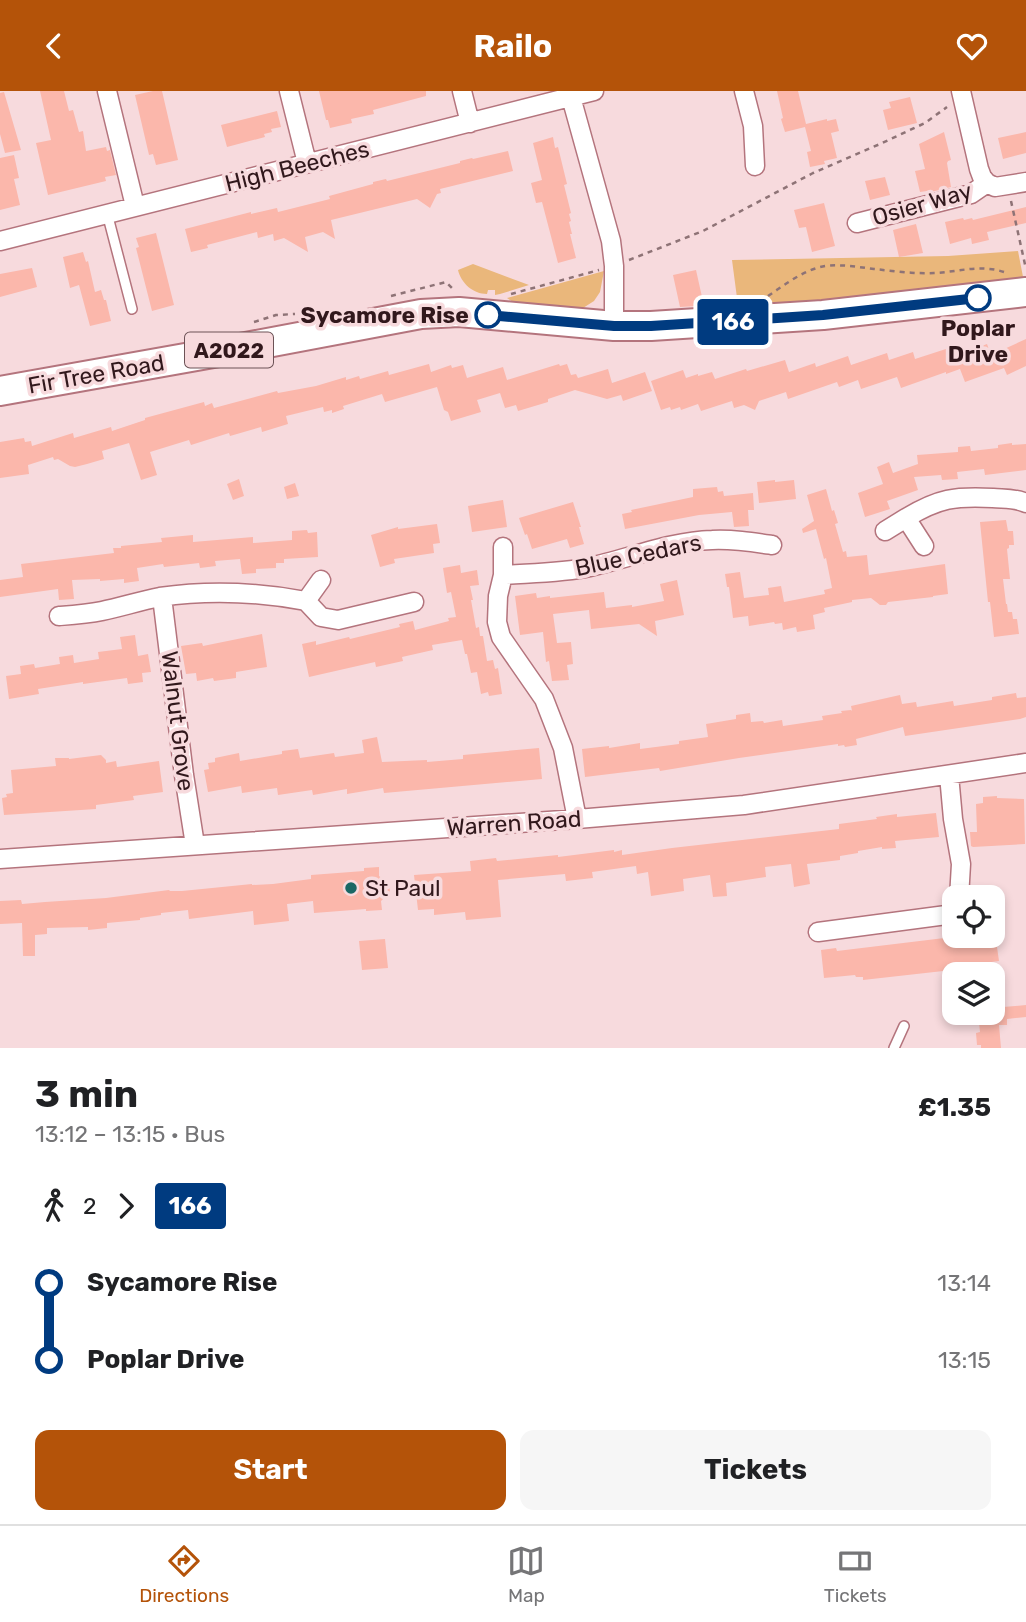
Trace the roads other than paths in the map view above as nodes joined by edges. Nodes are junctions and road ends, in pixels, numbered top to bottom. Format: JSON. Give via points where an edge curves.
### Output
{"nodes":[{"id":1,"x":107,"y":91,"type":"edge"},
{"id":2,"x":289,"y":91,"type":"edge"},
{"id":3,"x":462,"y":91,"type":"edge"},
{"id":4,"x":594,"y":91,"type":"edge"},
{"id":5,"x":744,"y":91,"type":"edge"},
{"id":6,"x":962,"y":93,"type":"edge"},
{"id":7,"x":570,"y":97,"type":"junction"},
{"id":8,"x":470,"y":123,"type":"junction"},
{"id":9,"x":307,"y":163,"type":"junction"},
{"id":10,"x":755,"y":166,"type":"dead end"},
{"id":11,"x":1026,"y":182,"type":"edge"},
{"id":12,"x":987,"y":183,"type":"junction"},
{"id":13,"x":135,"y":206,"type":"junction"},
{"id":14,"x":107,"y":213,"type":"junction"},
{"id":15,"x":857,"y":223,"type":"dead end"},
{"id":16,"x":0,"y":241,"type":"edge"},
{"id":17,"x":1017,"y":283,"type":"edge"},
{"id":18,"x":132,"y":309,"type":"dead end"},
{"id":19,"x":614,"y":326,"type":"junction"},
{"id":20,"x":0,"y":391,"type":"edge"},
{"id":21,"x":1026,"y":503,"type":"edge"},
{"id":22,"x":906,"y":518,"type":"junction"},
{"id":23,"x":885,"y":531,"type":"dead end"},
{"id":24,"x":772,"y":545,"type":"dead end"},
{"id":25,"x":925,"y":546,"type":"dead end"},
{"id":26,"x":503,"y":547,"type":"dead end"},
{"id":27,"x":503,"y":575,"type":"junction"},
{"id":28,"x":321,"y":580,"type":"dead end"},
{"id":29,"x":162,"y":597,"type":"junction"},
{"id":30,"x":306,"y":601,"type":"junction"},
{"id":31,"x":414,"y":602,"type":"dead end"},
{"id":32,"x":59,"y":616,"type":"dead end"},
{"id":33,"x":1026,"y":763,"type":"edge"},
{"id":34,"x":949,"y":775,"type":"junction"},
{"id":35,"x":577,"y":819,"type":"junction"},
{"id":36,"x":195,"y":845,"type":"junction"},
{"id":37,"x":0,"y":859,"type":"edge"},
{"id":38,"x":960,"y":885,"type":"edge"},
{"id":39,"x":942,"y":916,"type":"edge"},
{"id":40,"x":818,"y":932,"type":"dead end"},
{"id":41,"x":904,"y":1027,"type":"dead end"},
{"id":42,"x":894,"y":1048,"type":"edge"}],
"edges":[{"from":1,"to":13,"type":"street"},
{"from":2,"to":9,"type":"street"},
{"from":3,"to":8,"type":"street"},
{"from":4,"to":7,"type":"street","name":"High Beeches"},
{"from":5,"to":10,"type":"street","via":[[753,126]]},
{"from":6,"to":12,"type":"street","via":[[979,169]]},
{"from":7,"to":8,"type":"street","name":"High Beeches"},
{"from":7,"to":19,"type":"street","via":[[611,241]]},
{"from":8,"to":9,"type":"street","name":"High Beeches"},
{"from":9,"to":13,"type":"street","name":"High Beeches"},
{"from":11,"to":12,"type":"street","name":"Osier Way","via":[[995,187]]},
{"from":12,"to":15,"type":"street","name":"Osier Way","via":[[971,194]]},
{"from":13,"to":14,"type":"street","name":"High Beeches"},
{"from":14,"to":16,"type":"street","name":"High Beeches"},
{"from":14,"to":18,"type":"lane"},
{"from":17,"to":19,"type":"main road","name":"Fir Tree Road","number":"A2022","via":[[823,315]]},
{"from":19,"to":20,"type":"main road","name":"Fir Tree Road","number":"A2022","via":[[459,312],[421,314]]},
{"from":21,"to":22,"type":"street","via":[[950,498]]},
{"from":22,"to":23,"type":"street"},
{"from":22,"to":25,"type":"street"},
{"from":24,"to":27,"type":"street","name":"Blue Cedars","via":[[710,540],[591,567]]},
{"from":26,"to":27,"type":"street"},
{"from":27,"to":35,"type":"street","via":[[497,622],[501,637],[544,699],[562,748]]},
{"from":28,"to":30,"type":"street"},
{"from":29,"to":30,"type":"street","via":[[205,592]]},
{"from":29,"to":32,"type":"street"},
{"from":29,"to":36,"type":"street","name":"Walnut Grove"},
{"from":30,"to":31,"type":"street","via":[[321,617],[338,620]]},
{"from":33,"to":34,"type":"street","name":"Warren Road"},
{"from":34,"to":35,"type":"street","name":"Warren Road","via":[[744,805]]},
{"from":34,"to":38,"type":"street"},
{"from":35,"to":36,"type":"street","name":"Warren Road"},
{"from":36,"to":37,"type":"street","name":"Warren Road"},
{"from":39,"to":40,"type":"street"},
{"from":41,"to":42,"type":"lane"}]}
